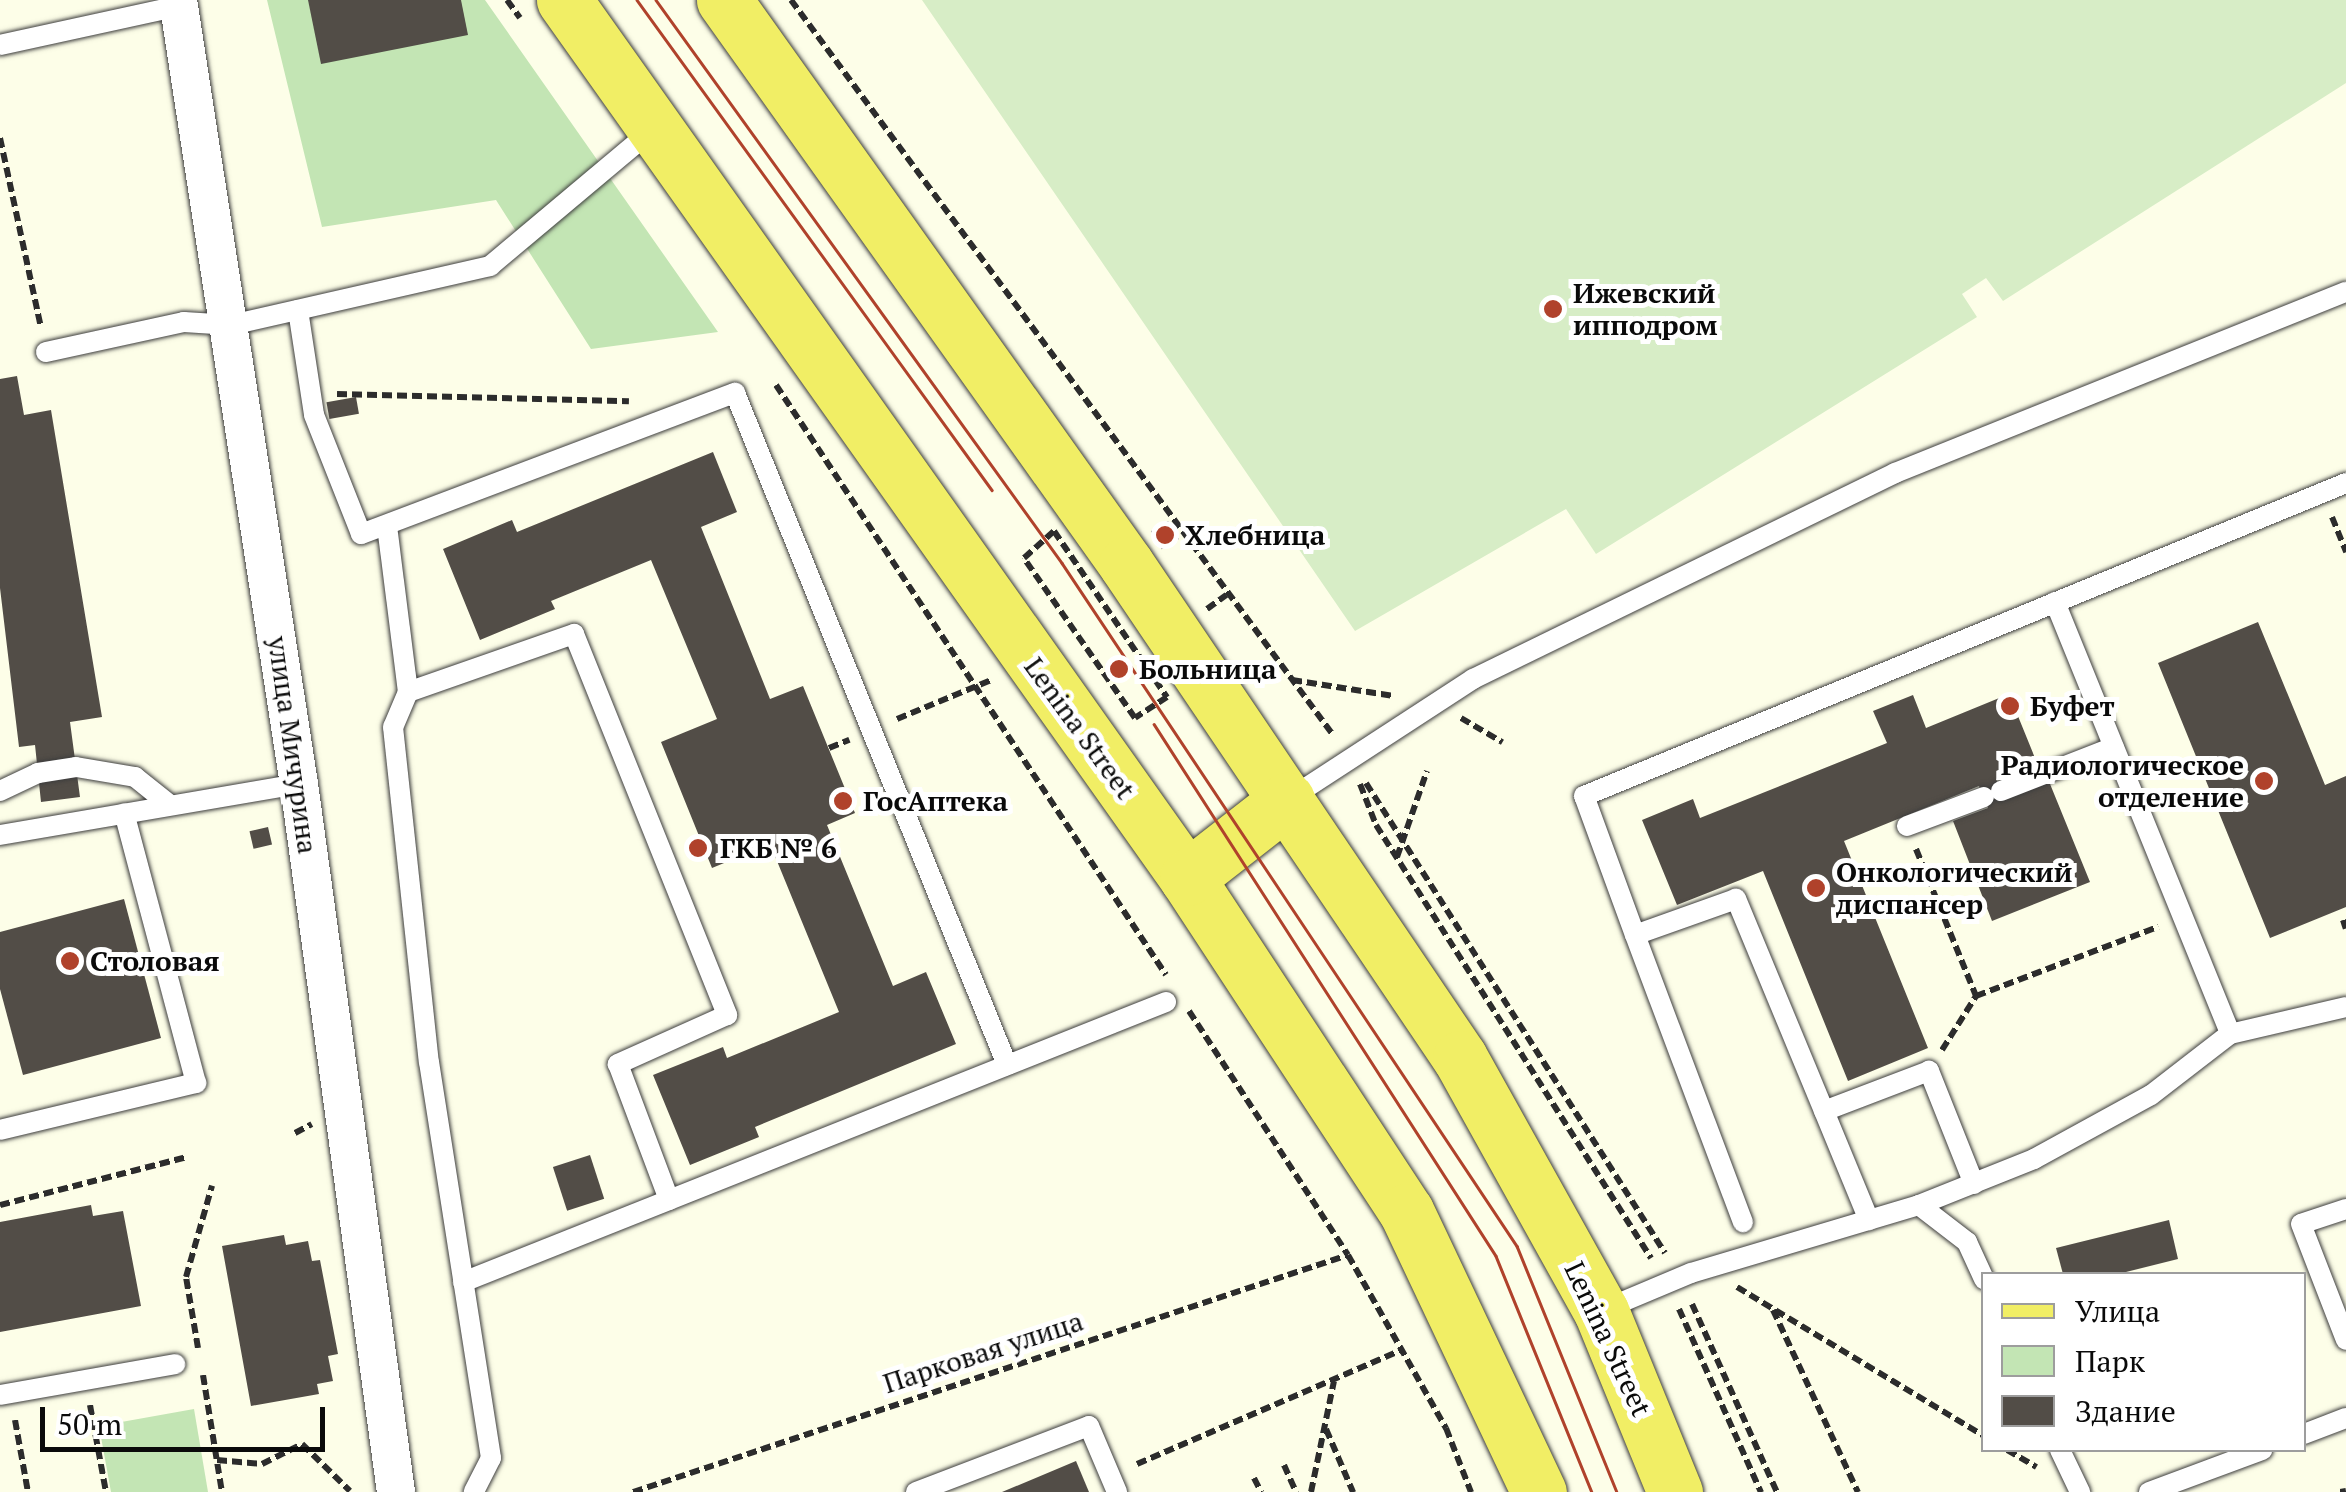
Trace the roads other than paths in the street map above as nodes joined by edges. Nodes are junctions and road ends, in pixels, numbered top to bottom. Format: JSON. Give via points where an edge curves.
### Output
{"nodes":[{"id":1,"x":724,"y":0,"type":"edge"},
{"id":2,"x":178,"y":3,"type":"edge"},
{"id":3,"x":547,"y":16,"type":"edge"},
{"id":4,"x":0,"y":45,"type":"edge"},
{"id":5,"x":652,"y":129,"type":"junction"},
{"id":6,"x":2346,"y":292,"type":"edge"},
{"id":7,"x":298,"y":310,"type":"junction"},
{"id":8,"x":231,"y":326,"type":"junction"},
{"id":9,"x":46,"y":352,"type":"road end"},
{"id":10,"x":2346,"y":483,"type":"edge"},
{"id":11,"x":387,"y":526,"type":"junction"},
{"id":12,"x":2055,"y":602,"type":"junction"},
{"id":13,"x":408,"y":692,"type":"junction"},
{"id":14,"x":2114,"y":747,"type":"junction"},
{"id":15,"x":299,"y":784,"type":"junction"},
{"id":16,"x":0,"y":791,"type":"edge"},
{"id":17,"x":1287,"y":800,"type":"junction"},
{"id":18,"x":170,"y":806,"type":"junction"},
{"id":19,"x":124,"y":813,"type":"junction"},
{"id":20,"x":1907,"y":826,"type":"road end"},
{"id":21,"x":0,"y":835,"type":"edge"},
{"id":22,"x":1187,"y":878,"type":"junction"},
{"id":23,"x":1635,"y":935,"type":"junction"},
{"id":24,"x":1175,"y":998,"type":"road end"},
{"id":25,"x":2346,"y":1006,"type":"edge"},
{"id":26,"x":2230,"y":1034,"type":"junction"},
{"id":27,"x":1007,"y":1065,"type":"junction"},
{"id":28,"x":1824,"y":1111,"type":"junction"},
{"id":29,"x":0,"y":1130,"type":"edge"},
{"id":30,"x":1974,"y":1184,"type":"junction"},
{"id":31,"x":669,"y":1200,"type":"junction"},
{"id":32,"x":1919,"y":1204,"type":"junction"},
{"id":33,"x":2346,"y":1208,"type":"edge"},
{"id":34,"x":1869,"y":1220,"type":"junction"},
{"id":35,"x":1744,"y":1222,"type":"dead end"},
{"id":36,"x":1981,"y":1272,"type":"edge"},
{"id":37,"x":463,"y":1282,"type":"junction"},
{"id":38,"x":1601,"y":1311,"type":"junction"},
{"id":39,"x":2346,"y":1340,"type":"edge"},
{"id":40,"x":175,"y":1364,"type":"dead end"},
{"id":41,"x":5,"y":1395,"type":"edge"},
{"id":42,"x":2344,"y":1426,"type":"edge"},
{"id":43,"x":2306,"y":1434,"type":"edge"},
{"id":44,"x":2061,"y":1452,"type":"edge"},
{"id":45,"x":2258,"y":1452,"type":"edge"},
{"id":46,"x":1114,"y":1484,"type":"edge"},
{"id":47,"x":2192,"y":1484,"type":"edge"},
{"id":48,"x":396,"y":1492,"type":"edge"},
{"id":49,"x":474,"y":1492,"type":"edge"},
{"id":50,"x":916,"y":1492,"type":"edge"},
{"id":51,"x":1539,"y":1492,"type":"edge"},
{"id":52,"x":1675,"y":1492,"type":"edge"},
{"id":53,"x":2080,"y":1492,"type":"edge"},
{"id":54,"x":2149,"y":1492,"type":"edge"}],
"edges":[{"from":1,"to":17,"type":"main road","name":"Lenina Street"},
{"from":2,"to":4,"type":"lane"},
{"from":2,"to":8,"type":"street","name":"улица Мичурина"},
{"from":3,"to":5,"type":"main road","name":"Lenina Street"},
{"from":5,"to":7,"type":"lane","via":[[490,266]]},
{"from":5,"to":22,"type":"main road","name":"Lenina Street"},
{"from":6,"to":17,"type":"lane","via":[[1895,473],[1473,679]]},
{"from":7,"to":8,"type":"lane"},
{"from":7,"to":11,"type":"lane","via":[[311,397],[361,534]]},
{"from":8,"to":9,"type":"lane","via":[[184,322]]},
{"from":8,"to":15,"type":"street","name":"улица Мичурина"},
{"from":10,"to":12,"type":"lane"},
{"from":11,"to":13,"type":"lane"},
{"from":11,"to":27,"type":"lane","via":[[735,393]]},
{"from":12,"to":14,"type":"lane"},
{"from":12,"to":23,"type":"lane","via":[[1584,796]]},
{"from":13,"to":31,"type":"lane","via":[[574,634],[727,1016],[618,1064]]},
{"from":13,"to":37,"type":"lane","via":[[393,728],[429,1062]]},
{"from":14,"to":20,"type":"lane"},
{"from":14,"to":26,"type":"lane"},
{"from":15,"to":18,"type":"lane"},
{"from":15,"to":48,"type":"street","name":"улица Мичурина"},
{"from":16,"to":18,"type":"lane","via":[[38,773],[76,767],[135,777]]},
{"from":17,"to":22,"type":"main road"},
{"from":17,"to":38,"type":"main road","name":"Lenina Street","via":[[1460,1058]]},
{"from":18,"to":19,"type":"lane"},
{"from":19,"to":21,"type":"lane"},
{"from":19,"to":29,"type":"lane","via":[[196,1083]]},
{"from":22,"to":51,"type":"main road","name":"Lenina Street","via":[[1406,1211]]},
{"from":23,"to":28,"type":"lane","via":[[1736,900]]},
{"from":23,"to":35,"type":"lane"},
{"from":24,"to":27,"type":"lane"},
{"from":25,"to":26,"type":"lane"},
{"from":26,"to":30,"type":"lane","via":[[2151,1095]]},
{"from":27,"to":31,"type":"lane"},
{"from":28,"to":30,"type":"lane","via":[[1929,1071]]},
{"from":28,"to":34,"type":"lane"},
{"from":30,"to":32,"type":"lane"},
{"from":31,"to":37,"type":"lane"},
{"from":32,"to":34,"type":"lane"},
{"from":32,"to":36,"type":"lane","via":[[1967,1242]]},
{"from":33,"to":39,"type":"lane","via":[[2301,1224]]},
{"from":34,"to":38,"type":"lane","via":[[1706,1269]]},
{"from":37,"to":49,"type":"lane","via":[[491,1458]]},
{"from":38,"to":52,"type":"main road","name":"Lenina Street"},
{"from":40,"to":41,"type":"lane"},
{"from":42,"to":43,"type":"lane"},
{"from":44,"to":53,"type":"lane"},
{"from":45,"to":47,"type":"lane"},
{"from":46,"to":50,"type":"lane","via":[[1090,1426]]},
{"from":47,"to":54,"type":"lane"}]}
